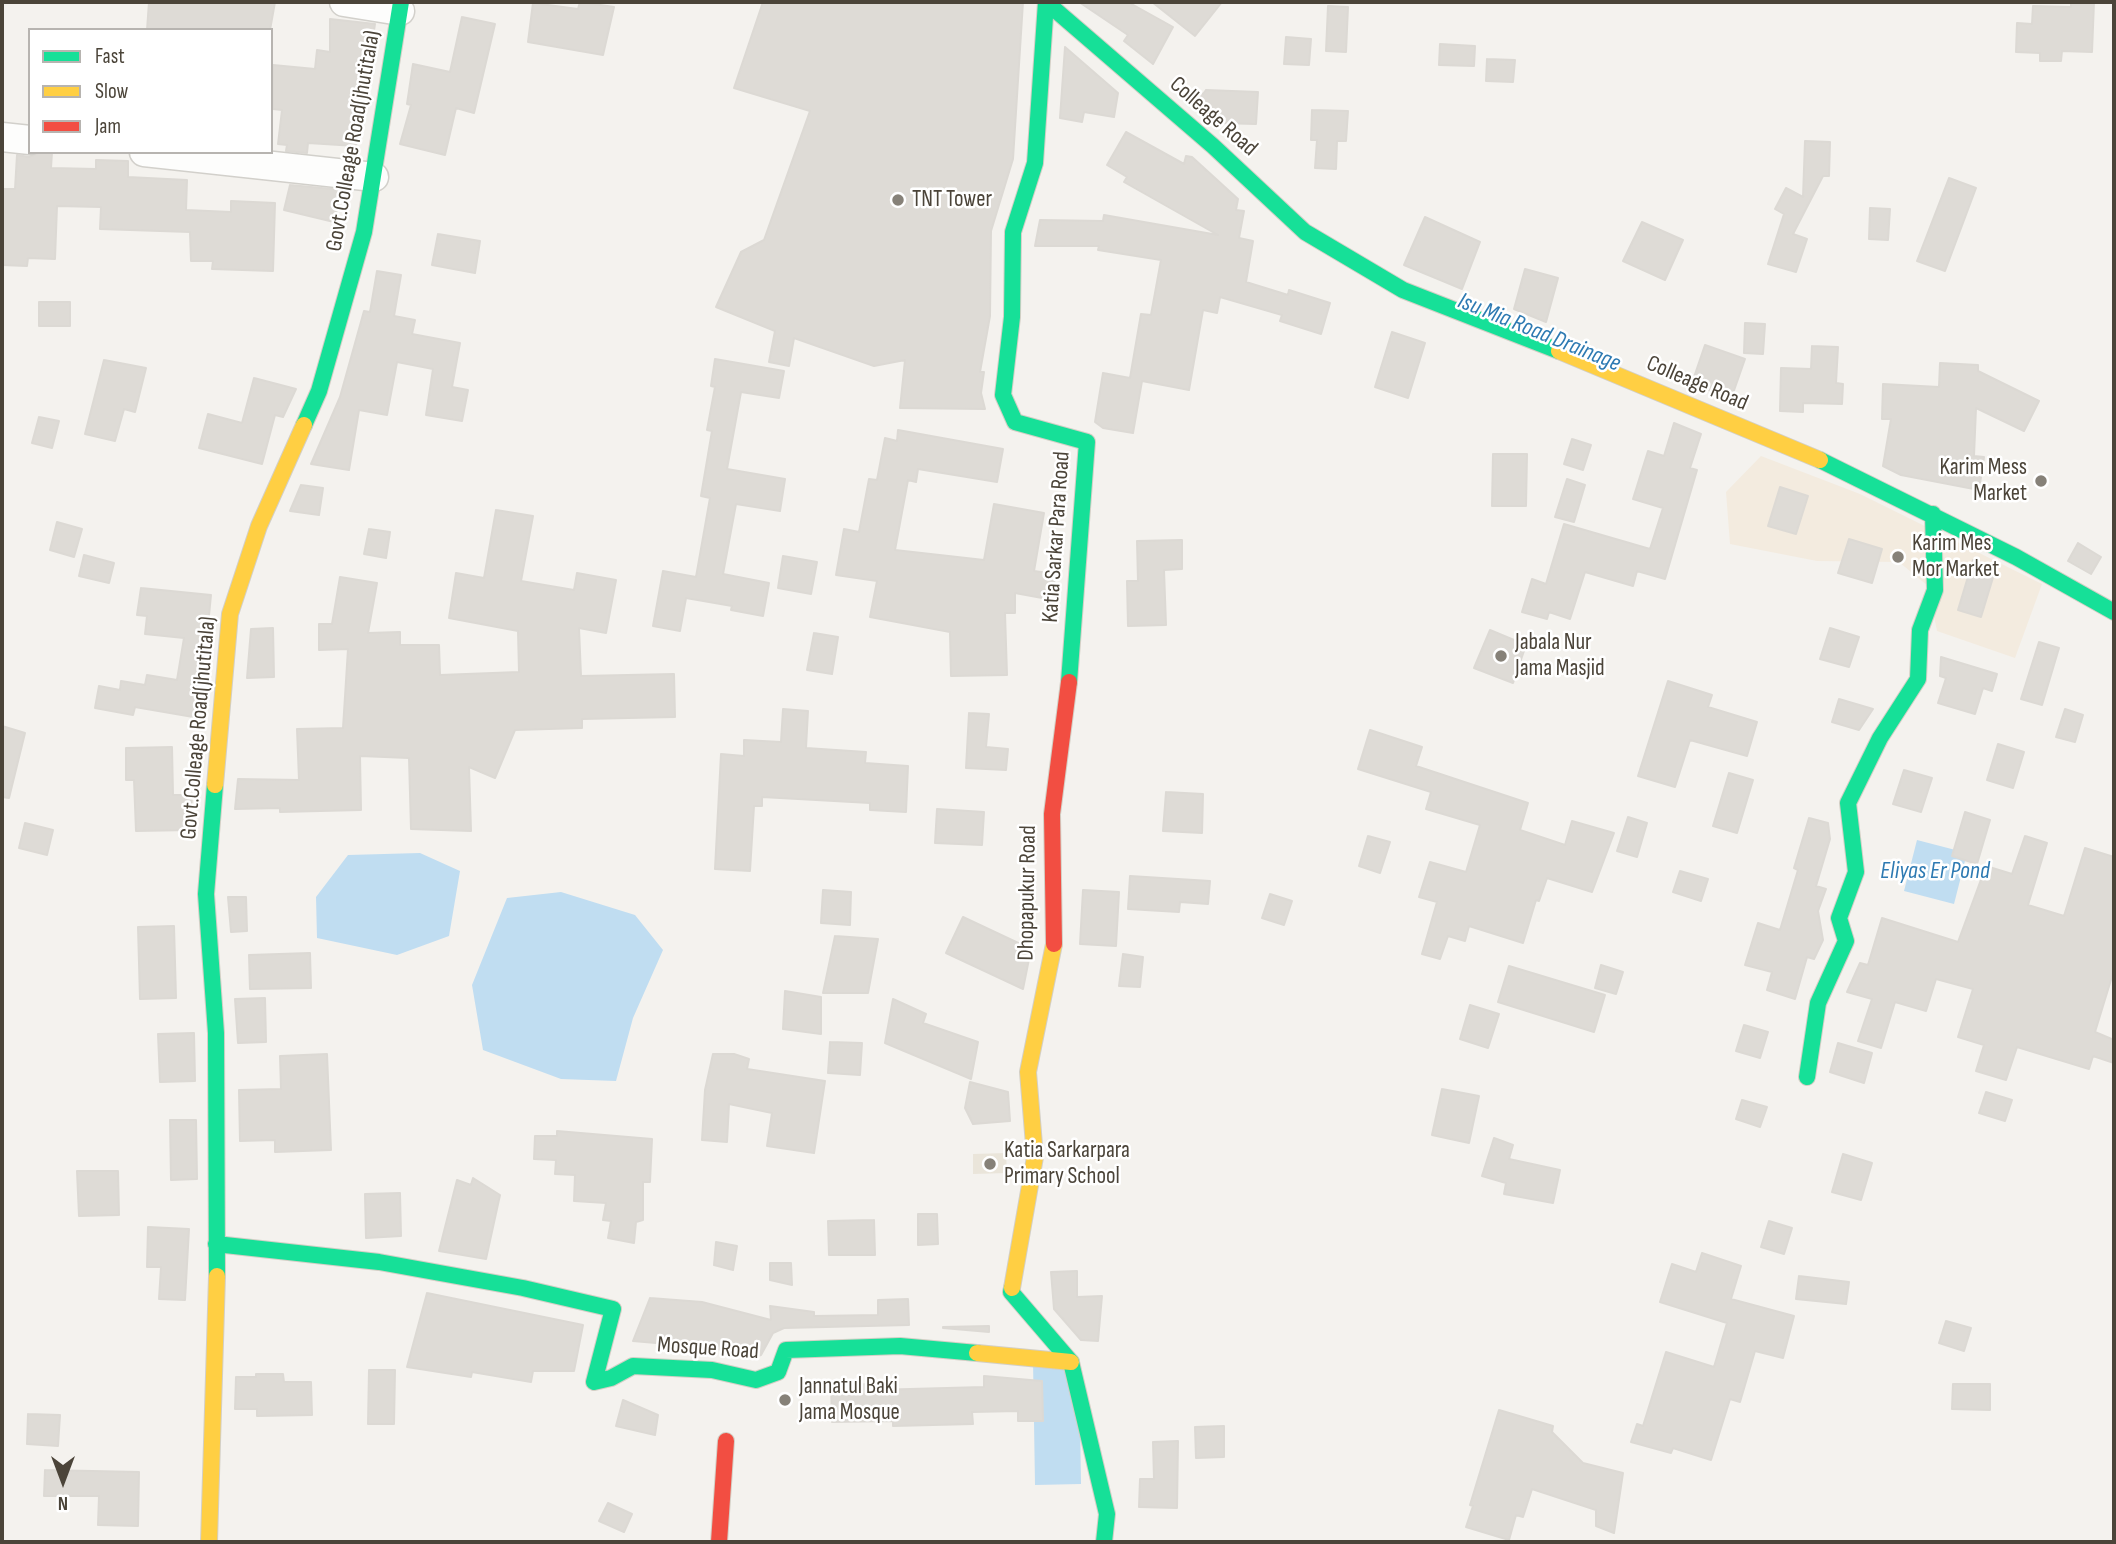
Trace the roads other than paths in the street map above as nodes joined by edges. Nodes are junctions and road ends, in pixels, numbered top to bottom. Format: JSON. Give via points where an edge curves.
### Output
{"nodes":[{"id":1,"x":344,"y":2,"type":"edge"},
{"id":2,"x":1046,"y":2,"type":"edge"},
{"id":3,"x":401,"y":6,"type":"edge"},
{"id":4,"x":2,"y":137,"type":"edge"},
{"id":5,"x":28,"y":140,"type":"edge"},
{"id":6,"x":162,"y":154,"type":"edge"},
{"id":7,"x":374,"y":177,"type":"junction"},
{"id":8,"x":1933,"y":514,"type":"junction"},
{"id":9,"x":2114,"y":612,"type":"edge"},
{"id":10,"x":1066,"y":718,"type":"joint"},
{"id":11,"x":1807,"y":1077,"type":"dead end"},
{"id":12,"x":216,"y":1244,"type":"junction"},
{"id":13,"x":1071,"y":1362,"type":"junction"},
{"id":14,"x":726,"y":1441,"type":"dead end"},
{"id":15,"x":209,"y":1542,"type":"edge"},
{"id":16,"x":719,"y":1542,"type":"edge"},
{"id":17,"x":1104,"y":1542,"type":"edge"}],
"edges":[{"from":1,"to":3,"type":"street"},
{"from":2,"to":8,"type":"street","name":"Colleage Road","via":[[1305,232],[1403,290],[1818,459]]},
{"from":2,"to":10,"type":"street","name":"Katia Sarkar Para Road","via":[[1035,163],[1013,232],[1012,317],[1003,395],[1015,422],[1087,442]]},
{"from":3,"to":7,"type":"street","name":"Govt.Colleage Road(jhutitala)"},
{"from":4,"to":5,"type":"street"},
{"from":6,"to":7,"type":"street"},
{"from":7,"to":12,"type":"street","name":"Govt.Colleage Road(jhutitala)","via":[[365,232],[319,391],[259,526],[230,614],[206,894],[216,1033]]},
{"from":8,"to":9,"type":"street","name":"Colleage Road"},
{"from":8,"to":11,"type":"street","via":[[1935,590],[1920,630],[1918,679],[1880,738],[1848,803],[1856,872],[1839,918],[1846,941],[1818,1003]]},
{"from":10,"to":13,"type":"street","name":"Dhopapukur Road","via":[[1052,814],[1054,948],[1028,1072],[1035,1157],[1011,1293]]},
{"from":12,"to":13,"type":"street","name":"Mosque Road","via":[[379,1262],[612,1309],[594,1382],[633,1366],[712,1370],[756,1380],[778,1372],[786,1350],[900,1346]]},
{"from":12,"to":15,"type":"street","name":"Govt.Colleage Road(jhutitala)"},
{"from":13,"to":17,"type":"street","name":"Dhopapukur Road","via":[[1107,1514]]},
{"from":14,"to":16,"type":"street"}]}
